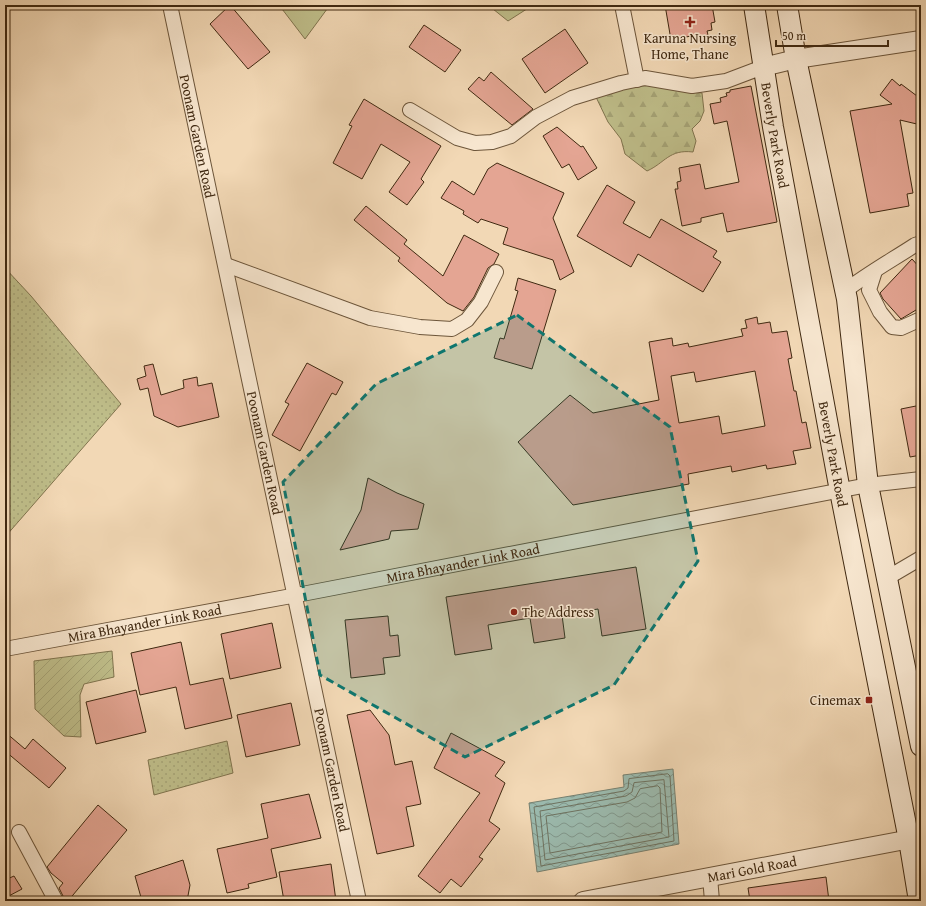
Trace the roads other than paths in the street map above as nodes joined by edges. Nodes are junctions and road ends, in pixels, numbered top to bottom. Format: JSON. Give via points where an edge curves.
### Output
{"nodes":[{"id":1,"x":170,"y":5,"type":"edge"},
{"id":2,"x":622,"y":5,"type":"edge"},
{"id":3,"x":754,"y":5,"type":"edge"},
{"id":4,"x":787,"y":5,"type":"edge"},
{"id":5,"x":921,"y":40,"type":"edge"},
{"id":6,"x":796,"y":59,"type":"junction"},
{"id":7,"x":764,"y":66,"type":"junction"},
{"id":8,"x":637,"y":80,"type":"junction"},
{"id":9,"x":410,"y":110,"type":"dead end"},
{"id":10,"x":921,"y":243,"type":"edge"},
{"id":11,"x":226,"y":265,"type":"junction"},
{"id":12,"x":875,"y":271,"type":"junction"},
{"id":13,"x":496,"y":272,"type":"dead end"},
{"id":14,"x":845,"y":291,"type":"junction"},
{"id":15,"x":921,"y":319,"type":"edge"},
{"id":16,"x":921,"y":479,"type":"edge"},
{"id":17,"x":868,"y":485,"type":"junction"},
{"id":18,"x":840,"y":491,"type":"junction"},
{"id":19,"x":921,"y":558,"type":"edge"},
{"id":20,"x":887,"y":578,"type":"junction"},
{"id":21,"x":296,"y":596,"type":"junction"},
{"id":22,"x":5,"y":649,"type":"edge"},
{"id":23,"x":921,"y":746,"type":"edge"},
{"id":24,"x":19,"y":832,"type":"dead end"},
{"id":25,"x":915,"y":839,"type":"edge"},
{"id":26,"x":710,"y":877,"type":"junction"},
{"id":27,"x":612,"y":898,"type":"edge"},
{"id":28,"x":56,"y":901,"type":"edge"},
{"id":29,"x":359,"y":901,"type":"edge"},
{"id":30,"x":583,"y":901,"type":"edge"},
{"id":31,"x":712,"y":901,"type":"edge"},
{"id":32,"x":919,"y":901,"type":"edge"}],
"edges":[{"from":1,"to":11,"type":"street","name":"Poonam Garden Road"},
{"from":2,"to":8,"type":"street"},
{"from":3,"to":7,"type":"main road","name":"Beverly Park Road"},
{"from":4,"to":6,"type":"main road","name":"Beverly Park Road"},
{"from":5,"to":6,"type":"street"},
{"from":6,"to":7,"type":"street"},
{"from":6,"to":14,"type":"main road","name":"Beverly Park Road"},
{"from":7,"to":8,"type":"street","via":[[726,81],[692,86],[645,78]]},
{"from":7,"to":18,"type":"main road","name":"Beverly Park Road"},
{"from":8,"to":9,"type":"street","via":[[621,82],[572,98],[536,117],[511,136],[492,142],[475,143],[457,138]]},
{"from":10,"to":12,"type":"street"},
{"from":11,"to":13,"type":"street","via":[[370,318],[420,327],[452,329],[467,320],[481,302]]},
{"from":11,"to":21,"type":"street","name":"Poonam Garden Road"},
{"from":12,"to":14,"type":"street"},
{"from":12,"to":15,"type":"street","via":[[869,290],[880,312],[892,327],[901,328]]},
{"from":14,"to":17,"type":"main road","name":"Beverly Park Road"},
{"from":16,"to":17,"type":"street","name":"Mira Bhayander Link Road"},
{"from":17,"to":18,"type":"street","name":"Mira Bhayander Link Road"},
{"from":17,"to":20,"type":"main road","name":"Beverly Park Road"},
{"from":18,"to":21,"type":"street","name":"Mira Bhayander Link Road"},
{"from":18,"to":25,"type":"main road","name":"Beverly Park Road"},
{"from":19,"to":20,"type":"street"},
{"from":20,"to":23,"type":"main road","name":"Beverly Park Road"},
{"from":21,"to":22,"type":"street","name":"Mira Bhayander Link Road"},
{"from":21,"to":29,"type":"street","name":"Poonam Garden Road"},
{"from":24,"to":28,"type":"street"},
{"from":25,"to":26,"type":"street","name":"Mari Gold Road"},
{"from":25,"to":32,"type":"main road","name":"Beverly Park Road"},
{"from":26,"to":27,"type":"street","name":"Mari Gold Road"},
{"from":26,"to":31,"type":"street"},
{"from":27,"to":30,"type":"street","name":"Mari Gold Road"}]}
